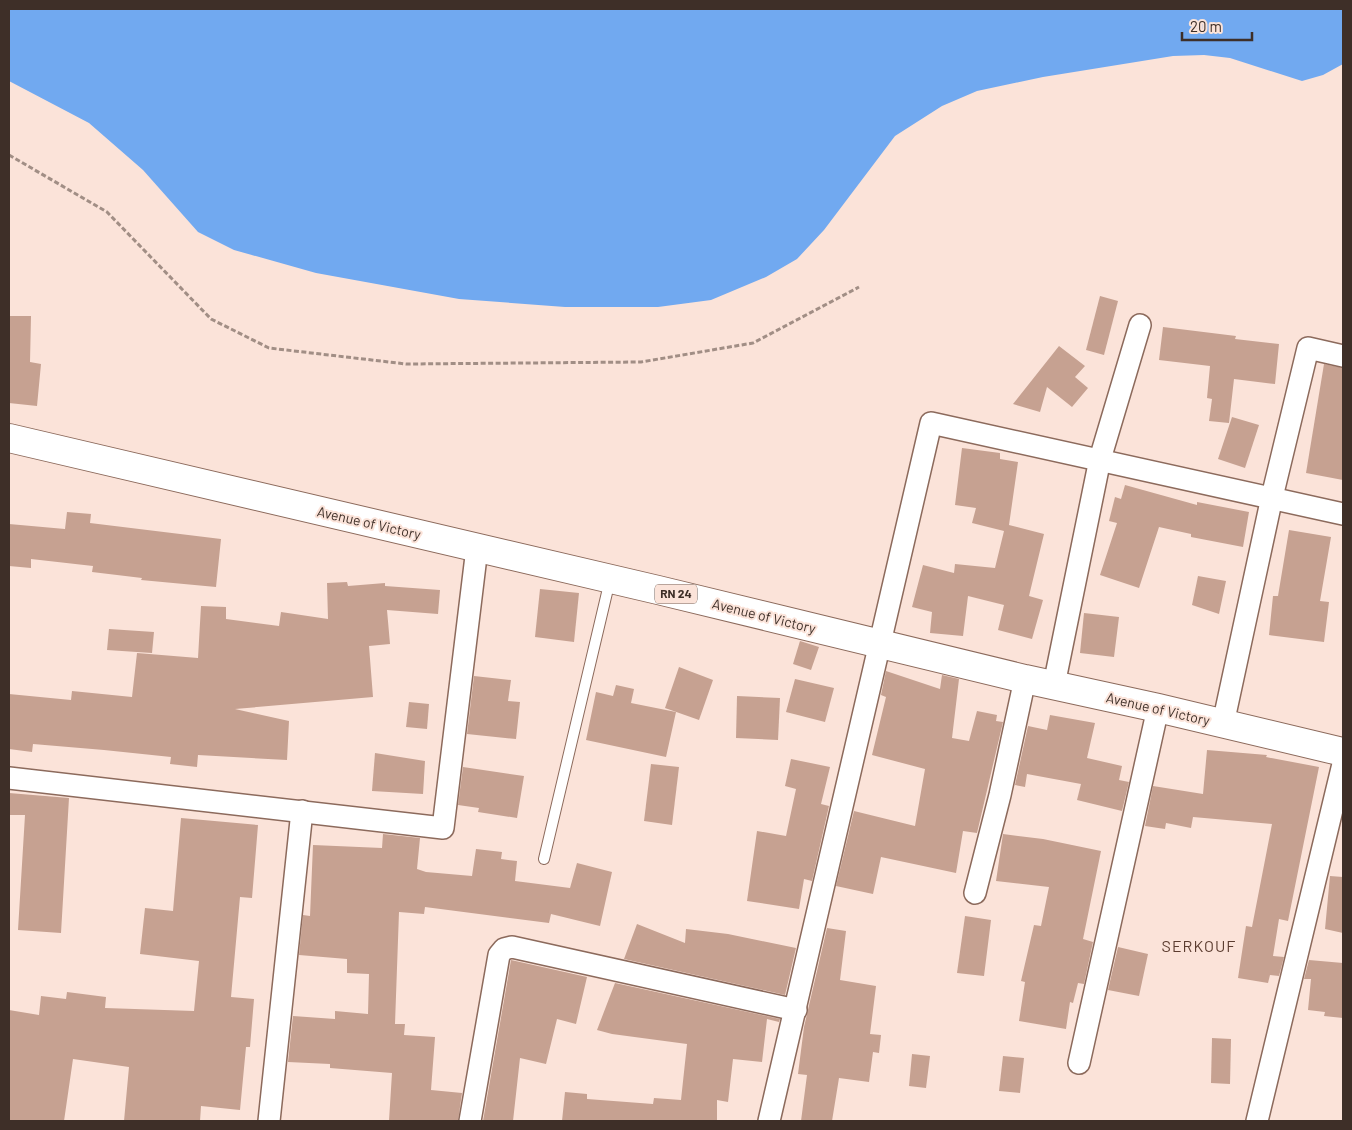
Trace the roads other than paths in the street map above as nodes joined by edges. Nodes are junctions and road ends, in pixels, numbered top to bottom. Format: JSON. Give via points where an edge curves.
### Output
{"nodes":[{"id":1,"x":1140,"y":325,"type":"dead end"},
{"id":2,"x":1343,"y":356,"type":"edge"},
{"id":3,"x":9,"y":438,"type":"edge"},
{"id":4,"x":1100,"y":459,"type":"junction"},
{"id":5,"x":1272,"y":497,"type":"junction"},
{"id":6,"x":1343,"y":514,"type":"edge"},
{"id":7,"x":477,"y":548,"type":"junction"},
{"id":8,"x":610,"y":579,"type":"junction"},
{"id":9,"x":880,"y":644,"type":"junction"},
{"id":10,"x":1025,"y":680,"type":"junction"},
{"id":11,"x":1054,"y":685,"type":"junction"},
{"id":12,"x":1158,"y":708,"type":"junction"},
{"id":13,"x":1223,"y":724,"type":"junction"},
{"id":14,"x":1343,"y":752,"type":"edge"},
{"id":15,"x":1343,"y":764,"type":"edge"},
{"id":16,"x":9,"y":778,"type":"edge"},
{"id":17,"x":302,"y":811,"type":"junction"},
{"id":18,"x":544,"y":859,"type":"dead end"},
{"id":19,"x":975,"y":894,"type":"dead end"},
{"id":20,"x":796,"y":1010,"type":"junction"},
{"id":21,"x":1078,"y":1063,"type":"dead end"},
{"id":22,"x":269,"y":1121,"type":"edge"},
{"id":23,"x":470,"y":1121,"type":"edge"},
{"id":24,"x":769,"y":1121,"type":"edge"},
{"id":25,"x":1256,"y":1121,"type":"edge"}],
"edges":[{"from":1,"to":4,"type":"street"},
{"from":2,"to":5,"type":"street","via":[[1308,348]]},
{"from":3,"to":7,"type":"main road","name":"Avenue of Victory","number":"RN 24"},
{"from":4,"to":5,"type":"street"},
{"from":4,"to":9,"type":"street","via":[[931,423]]},
{"from":4,"to":11,"type":"street"},
{"from":5,"to":6,"type":"street"},
{"from":5,"to":13,"type":"street"},
{"from":7,"to":8,"type":"main road","name":"Avenue of Victory","number":"RN 24"},
{"from":7,"to":17,"type":"street","via":[[444,828]]},
{"from":8,"to":9,"type":"main road","name":"Avenue of Victory","number":"RN 24"},
{"from":8,"to":18,"type":"lane"},
{"from":9,"to":10,"type":"main road","name":"Avenue of Victory","number":"RN 24"},
{"from":9,"to":20,"type":"street"},
{"from":10,"to":11,"type":"main road","name":"Avenue of Victory","number":"RN 24"},
{"from":10,"to":19,"type":"street"},
{"from":11,"to":12,"type":"main road","name":"Avenue of Victory","number":"RN 24"},
{"from":12,"to":13,"type":"main road","name":"Avenue of Victory","number":"RN 24"},
{"from":12,"to":21,"type":"street"},
{"from":13,"to":14,"type":"main road","name":"Avenue of Victory","number":"RN 24"},
{"from":15,"to":25,"type":"street"},
{"from":16,"to":17,"type":"street"},
{"from":17,"to":22,"type":"street"},
{"from":20,"to":23,"type":"street","via":[[512,947],[500,955]]},
{"from":20,"to":24,"type":"street"}]}
